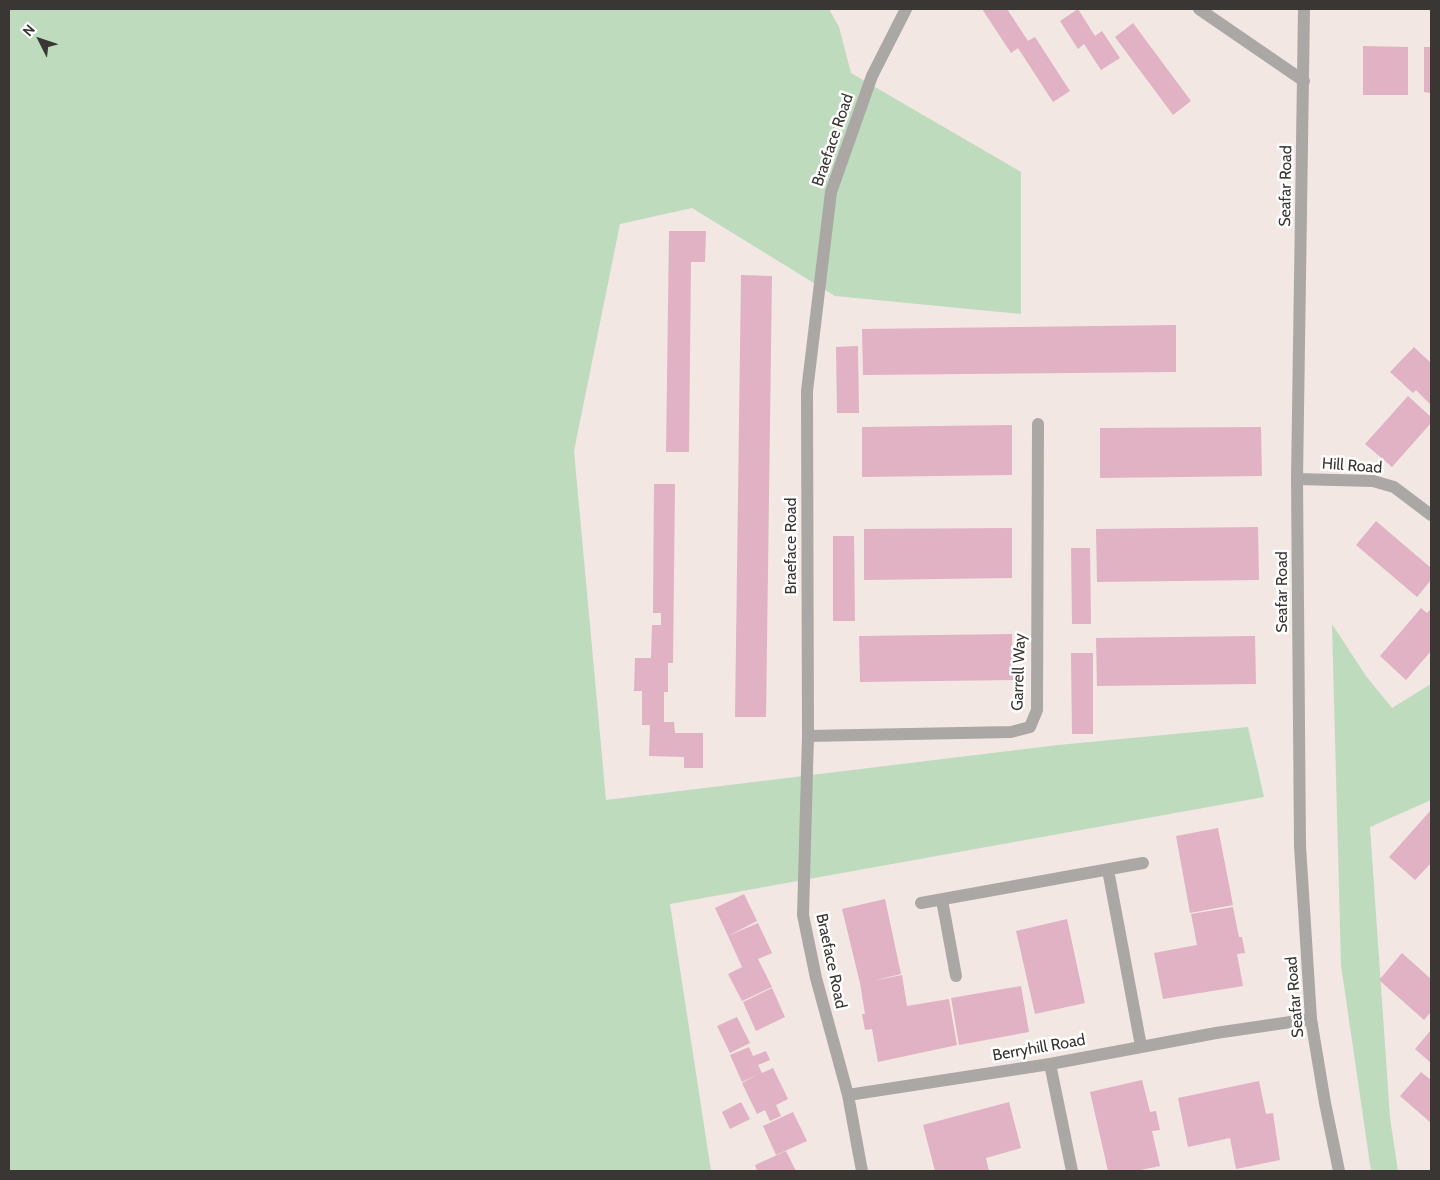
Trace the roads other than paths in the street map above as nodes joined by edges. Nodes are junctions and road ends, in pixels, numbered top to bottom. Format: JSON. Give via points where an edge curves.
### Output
{"nodes":[{"id":1,"x":906,"y":9,"type":"edge"},
{"id":2,"x":1199,"y":9,"type":"edge"},
{"id":3,"x":1304,"y":9,"type":"edge"},
{"id":4,"x":1213,"y":14,"type":"edge"},
{"id":5,"x":1304,"y":81,"type":"junction"},
{"id":6,"x":1038,"y":424,"type":"dead end"},
{"id":7,"x":1297,"y":480,"type":"junction"},
{"id":8,"x":1429,"y":510,"type":"edge"},
{"id":9,"x":808,"y":736,"type":"junction"},
{"id":10,"x":1143,"y":863,"type":"dead end"},
{"id":11,"x":1108,"y":870,"type":"junction"},
{"id":12,"x":942,"y":900,"type":"junction"},
{"id":13,"x":920,"y":903,"type":"dead end"},
{"id":14,"x":956,"y":976,"type":"dead end"},
{"id":15,"x":1311,"y":1019,"type":"junction"},
{"id":16,"x":1141,"y":1046,"type":"junction"},
{"id":17,"x":1050,"y":1064,"type":"junction"},
{"id":18,"x":848,"y":1095,"type":"junction"},
{"id":19,"x":862,"y":1171,"type":"edge"},
{"id":20,"x":1072,"y":1171,"type":"edge"},
{"id":21,"x":1339,"y":1171,"type":"edge"}],
"edges":[{"from":1,"to":9,"type":"street","name":"Braeface Road","via":[[872,76],[831,192],[807,391]]},
{"from":2,"to":4,"type":"street"},
{"from":3,"to":5,"type":"street","name":"Seafar Road"},
{"from":4,"to":5,"type":"street"},
{"from":5,"to":7,"type":"street","name":"Seafar Road"},
{"from":6,"to":9,"type":"street","name":"Garrell Way","via":[[1037,710],[1030,727],[1012,732]]},
{"from":7,"to":8,"type":"street","name":"Hill Road","via":[[1373,481],[1394,486]]},
{"from":7,"to":15,"type":"street","name":"Seafar Road","via":[[1300,846]]},
{"from":9,"to":18,"type":"street","name":"Braeface Road","via":[[803,915],[816,978]]},
{"from":10,"to":11,"type":"street"},
{"from":11,"to":12,"type":"street"},
{"from":11,"to":16,"type":"street"},
{"from":12,"to":13,"type":"street"},
{"from":12,"to":14,"type":"street"},
{"from":15,"to":16,"type":"street","name":"Berryhill Road"},
{"from":15,"to":21,"type":"street","name":"Seafar Road"},
{"from":16,"to":17,"type":"street","name":"Berryhill Road"},
{"from":17,"to":18,"type":"street","name":"Berryhill Road"},
{"from":17,"to":20,"type":"street"},
{"from":18,"to":19,"type":"street"}]}
